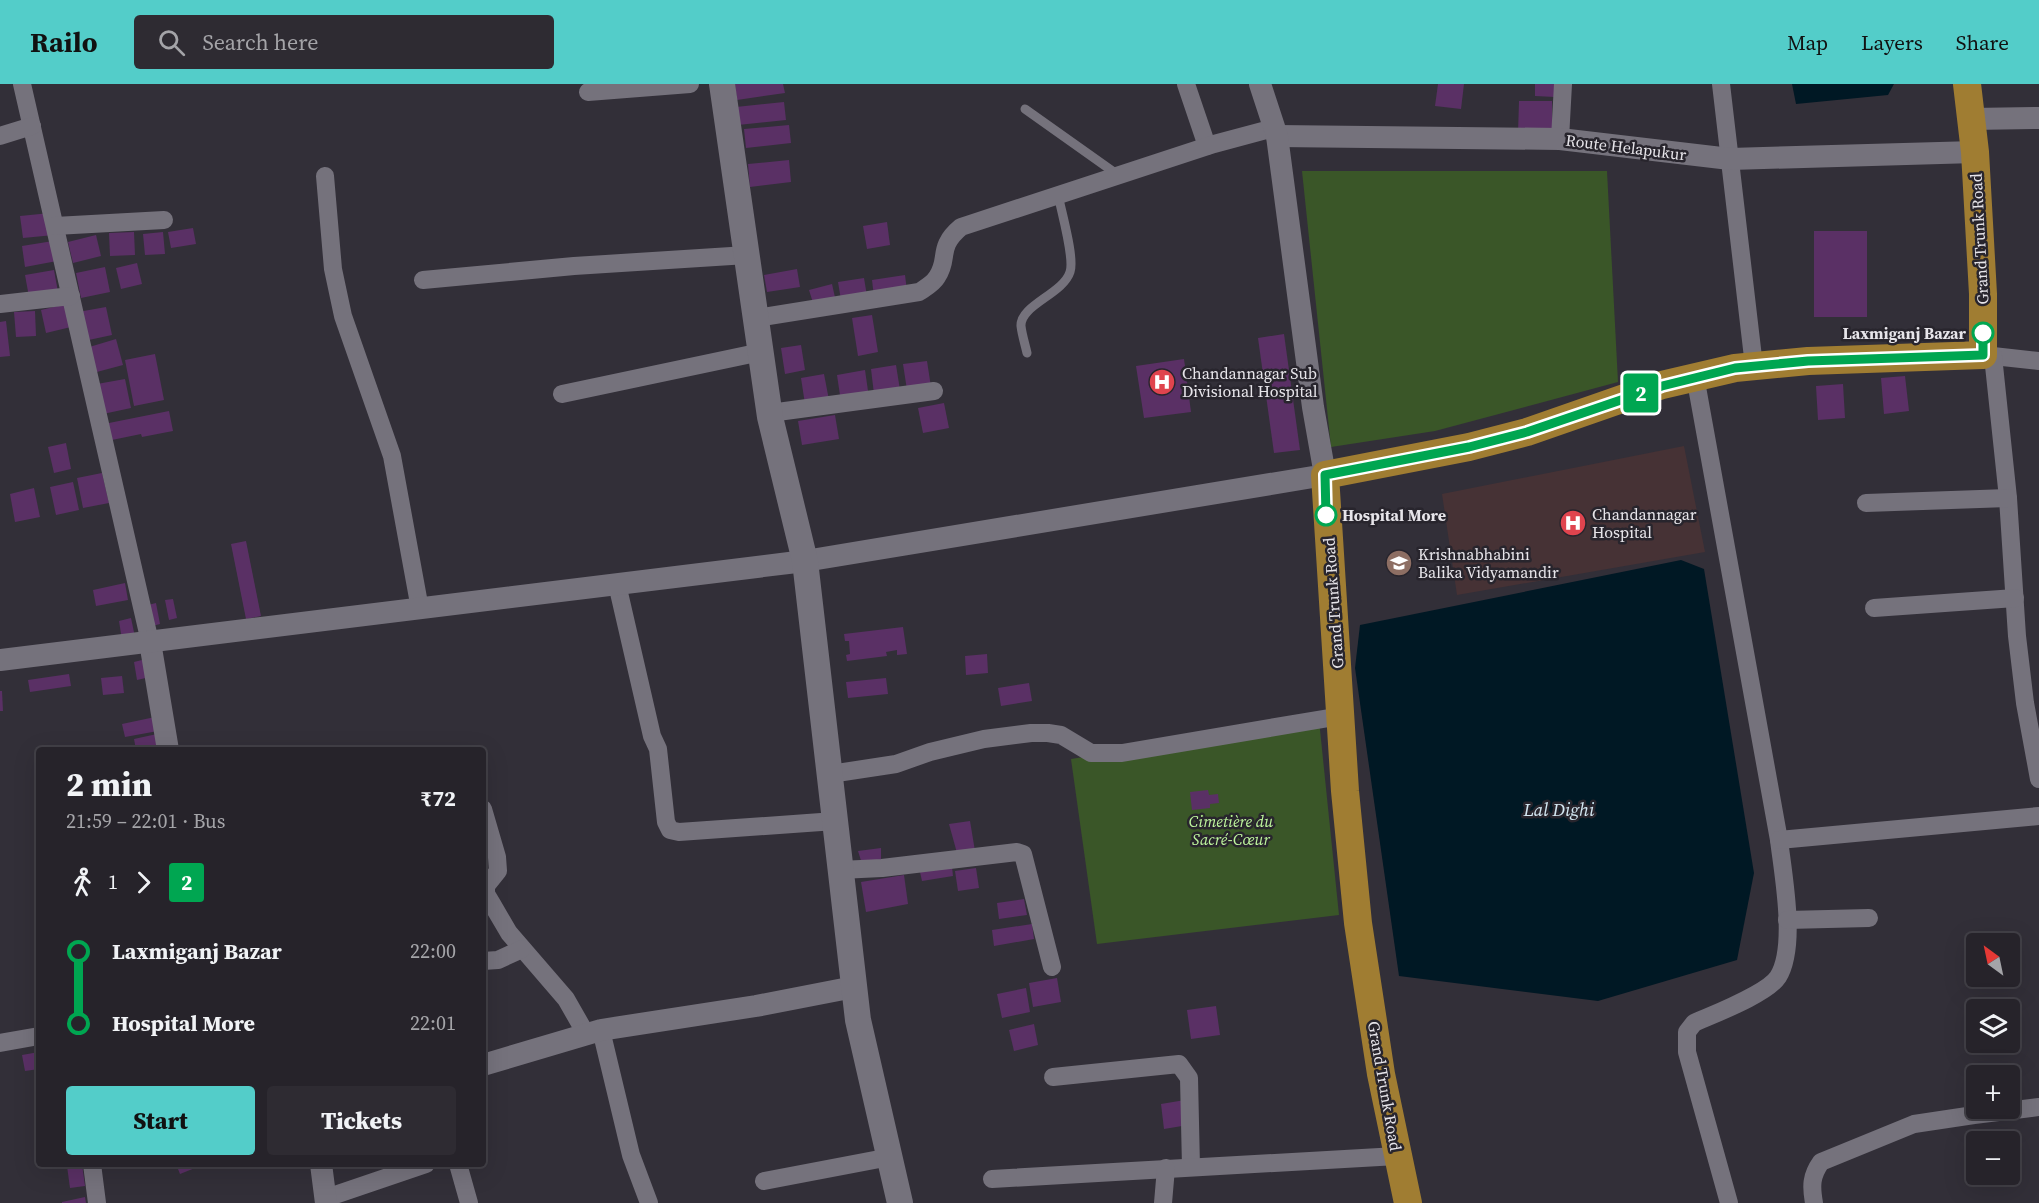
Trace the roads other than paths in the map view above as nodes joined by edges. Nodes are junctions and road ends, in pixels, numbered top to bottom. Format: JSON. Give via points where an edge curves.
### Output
{"nodes":[{"id":1,"x":22,"y":84,"type":"edge"},
{"id":2,"x":690,"y":84,"type":"edge"},
{"id":3,"x":722,"y":84,"type":"edge"},
{"id":4,"x":1186,"y":84,"type":"edge"},
{"id":5,"x":1260,"y":84,"type":"edge"},
{"id":6,"x":1563,"y":84,"type":"edge"},
{"id":7,"x":1721,"y":84,"type":"edge"},
{"id":8,"x":1967,"y":84,"type":"edge"},
{"id":9,"x":588,"y":92,"type":"dead end"},
{"id":10,"x":1026,"y":109,"type":"dead end"},
{"id":11,"x":2039,"y":118,"type":"edge"},
{"id":12,"x":1971,"y":119,"type":"junction"},
{"id":13,"x":32,"y":126,"type":"junction"},
{"id":14,"x":1275,"y":132,"type":"junction"},
{"id":15,"x":0,"y":135,"type":"edge"},
{"id":16,"x":1560,"y":139,"type":"junction"},
{"id":17,"x":1207,"y":146,"type":"junction"},
{"id":18,"x":1975,"y":152,"type":"junction"},
{"id":19,"x":1730,"y":159,"type":"junction"},
{"id":20,"x":1118,"y":175,"type":"junction"},
{"id":21,"x":325,"y":176,"type":"dead end"},
{"id":22,"x":1058,"y":194,"type":"junction"},
{"id":23,"x":164,"y":219,"type":"dead end"},
{"id":24,"x":55,"y":226,"type":"junction"},
{"id":25,"x":747,"y":255,"type":"junction"},
{"id":26,"x":423,"y":280,"type":"dead end"},
{"id":27,"x":71,"y":296,"type":"junction"},
{"id":28,"x":0,"y":304,"type":"edge"},
{"id":29,"x":756,"y":318,"type":"junction"},
{"id":30,"x":761,"y":352,"type":"junction"},
{"id":31,"x":1027,"y":353,"type":"dead end"},
{"id":32,"x":1988,"y":355,"type":"junction"},
{"id":33,"x":2039,"y":361,"type":"edge"},
{"id":34,"x":1754,"y":366,"type":"junction"},
{"id":35,"x":1695,"y":376,"type":"junction"},
{"id":36,"x":934,"y":391,"type":"dead end"},
{"id":37,"x":562,"y":394,"type":"dead end"},
{"id":38,"x":770,"y":413,"type":"junction"},
{"id":39,"x":1325,"y":475,"type":"junction"},
{"id":40,"x":2008,"y":498,"type":"junction"},
{"id":41,"x":1866,"y":503,"type":"dead end"},
{"id":42,"x":805,"y":561,"type":"junction"},
{"id":43,"x":617,"y":584,"type":"junction"},
{"id":44,"x":2015,"y":598,"type":"junction"},
{"id":45,"x":1874,"y":608,"type":"dead end"},
{"id":46,"x":420,"y":609,"type":"junction"},
{"id":47,"x":150,"y":642,"type":"junction"},
{"id":48,"x":0,"y":660,"type":"edge"},
{"id":49,"x":1341,"y":716,"type":"junction"},
{"id":50,"x":168,"y":747,"type":"edge"},
{"id":51,"x":830,"y":774,"type":"junction"},
{"id":52,"x":2039,"y":780,"type":"edge"},
{"id":53,"x":2039,"y":816,"type":"edge"},
{"id":54,"x":486,"y":819,"type":"edge"},
{"id":55,"x":835,"y":821,"type":"junction"},
{"id":56,"x":1779,"y":840,"type":"junction"},
{"id":57,"x":840,"y":870,"type":"junction"},
{"id":58,"x":486,"y":886,"type":"edge"},
{"id":59,"x":486,"y":894,"type":"edge"},
{"id":60,"x":1869,"y":918,"type":"dead end"},
{"id":61,"x":1787,"y":920,"type":"junction"},
{"id":62,"x":522,"y":949,"type":"junction"},
{"id":63,"x":486,"y":962,"type":"edge"},
{"id":64,"x":1052,"y":967,"type":"dead end"},
{"id":65,"x":854,"y":987,"type":"junction"},
{"id":66,"x":593,"y":1032,"type":"junction"},
{"id":67,"x":36,"y":1037,"type":"edge"},
{"id":68,"x":0,"y":1043,"type":"edge"},
{"id":69,"x":486,"y":1064,"type":"edge"},
{"id":70,"x":1053,"y":1077,"type":"dead end"},
{"id":71,"x":2039,"y":1107,"type":"edge"},
{"id":72,"x":1397,"y":1156,"type":"junction"},
{"id":73,"x":890,"y":1157,"type":"junction"},
{"id":74,"x":92,"y":1167,"type":"edge"},
{"id":75,"x":321,"y":1167,"type":"edge"},
{"id":76,"x":418,"y":1167,"type":"edge"},
{"id":77,"x":459,"y":1167,"type":"edge"},
{"id":78,"x":1191,"y":1167,"type":"junction"},
{"id":79,"x":1166,"y":1168,"type":"junction"},
{"id":80,"x":992,"y":1179,"type":"dead end"},
{"id":81,"x":764,"y":1181,"type":"dead end"},
{"id":82,"x":326,"y":1201,"type":"edge"},
{"id":83,"x":97,"y":1203,"type":"edge"},
{"id":84,"x":469,"y":1203,"type":"edge"},
{"id":85,"x":649,"y":1203,"type":"edge"},
{"id":86,"x":900,"y":1203,"type":"edge"},
{"id":87,"x":1163,"y":1203,"type":"edge"},
{"id":88,"x":1408,"y":1203,"type":"edge"},
{"id":89,"x":1728,"y":1203,"type":"edge"},
{"id":90,"x":1814,"y":1203,"type":"edge"}],
"edges":[{"from":1,"to":13,"type":"street"},
{"from":2,"to":9,"type":"street"},
{"from":3,"to":25,"type":"main road"},
{"from":4,"to":17,"type":"street"},
{"from":5,"to":14,"type":"street"},
{"from":6,"to":16,"type":"street"},
{"from":7,"to":19,"type":"street"},
{"from":8,"to":12,"type":"main road","name":"Grand Trunk Road"},
{"from":10,"to":20,"type":"lane"},
{"from":11,"to":12,"type":"street"},
{"from":12,"to":18,"type":"main road","name":"Grand Trunk Road"},
{"from":13,"to":15,"type":"street"},
{"from":13,"to":24,"type":"street"},
{"from":14,"to":16,"type":"street","name":"Route Helapukur"},
{"from":14,"to":17,"type":"street"},
{"from":14,"to":39,"type":"street"},
{"from":16,"to":19,"type":"street","name":"Route Helapukur"},
{"from":17,"to":20,"type":"street"},
{"from":18,"to":19,"type":"street","name":"Route Helapukur"},
{"from":18,"to":32,"type":"main road","name":"Grand Trunk Road"},
{"from":19,"to":34,"type":"street"},
{"from":20,"to":22,"type":"street"},
{"from":21,"to":46,"type":"street","via":[[333,269],[343,316],[392,456]]},
{"from":22,"to":29,"type":"street","via":[[961,227],[945,244],[939,275],[918,292]]},
{"from":22,"to":31,"type":"lane","via":[[1071,271],[1052,294],[1023,315]]},
{"from":23,"to":24,"type":"street"},
{"from":24,"to":27,"type":"street"},
{"from":25,"to":26,"type":"street"},
{"from":25,"to":29,"type":"main road"},
{"from":27,"to":28,"type":"street"},
{"from":27,"to":47,"type":"street"},
{"from":29,"to":30,"type":"main road"},
{"from":30,"to":37,"type":"street"},
{"from":30,"to":38,"type":"main road"},
{"from":32,"to":33,"type":"street"},
{"from":32,"to":34,"type":"main road"},
{"from":32,"to":40,"type":"street"},
{"from":34,"to":35,"type":"main road"},
{"from":35,"to":39,"type":"main road","via":[[1527,432]]},
{"from":35,"to":56,"type":"street"},
{"from":36,"to":38,"type":"street"},
{"from":38,"to":42,"type":"main road"},
{"from":39,"to":42,"type":"street"},
{"from":39,"to":49,"type":"main road","name":"Grand Trunk Road"},
{"from":40,"to":41,"type":"street"},
{"from":40,"to":44,"type":"street"},
{"from":42,"to":43,"type":"street"},
{"from":42,"to":51,"type":"main road"},
{"from":43,"to":46,"type":"street"},
{"from":43,"to":55,"type":"street","via":[[658,749],[670,830]]},
{"from":44,"to":45,"type":"street"},
{"from":44,"to":52,"type":"street","via":[[2025,703]]},
{"from":46,"to":47,"type":"street"},
{"from":47,"to":48,"type":"street"},
{"from":47,"to":50,"type":"street"},
{"from":49,"to":51,"type":"street","via":[[1122,753],[1090,753],[1061,735],[1031,733],[984,739],[896,764]]},
{"from":49,"to":72,"type":"main road","name":"Grand Trunk Road","via":[[1358,923]]},
{"from":51,"to":55,"type":"main road"},
{"from":53,"to":56,"type":"street"},
{"from":54,"to":58,"type":"street","via":[[498,871]]},
{"from":55,"to":57,"type":"main road"},
{"from":56,"to":61,"type":"street"},
{"from":57,"to":64,"type":"street","via":[[1023,854]]},
{"from":57,"to":65,"type":"main road"},
{"from":59,"to":62,"type":"street"},
{"from":60,"to":61,"type":"street"},
{"from":61,"to":89,"type":"street","via":[[1785,958],[1778,977],[1762,990],[1694,1023],[1687,1032],[1687,1052]]},
{"from":62,"to":63,"type":"street"},
{"from":62,"to":66,"type":"street"},
{"from":65,"to":66,"type":"street"},
{"from":65,"to":73,"type":"main road"},
{"from":66,"to":69,"type":"street"},
{"from":66,"to":85,"type":"street"},
{"from":67,"to":68,"type":"street"},
{"from":70,"to":78,"type":"street","via":[[1179,1064],[1189,1078]]},
{"from":71,"to":90,"type":"street","via":[[1914,1124],[1830,1158],[1812,1174]]},
{"from":72,"to":78,"type":"street"},
{"from":72,"to":88,"type":"main road","name":"Grand Trunk Road"},
{"from":73,"to":81,"type":"street"},
{"from":73,"to":86,"type":"main road"},
{"from":74,"to":83,"type":"street"},
{"from":75,"to":82,"type":"street"},
{"from":76,"to":82,"type":"street"},
{"from":77,"to":84,"type":"street"},
{"from":78,"to":79,"type":"street"},
{"from":79,"to":80,"type":"street"},
{"from":79,"to":87,"type":"street"}]}
